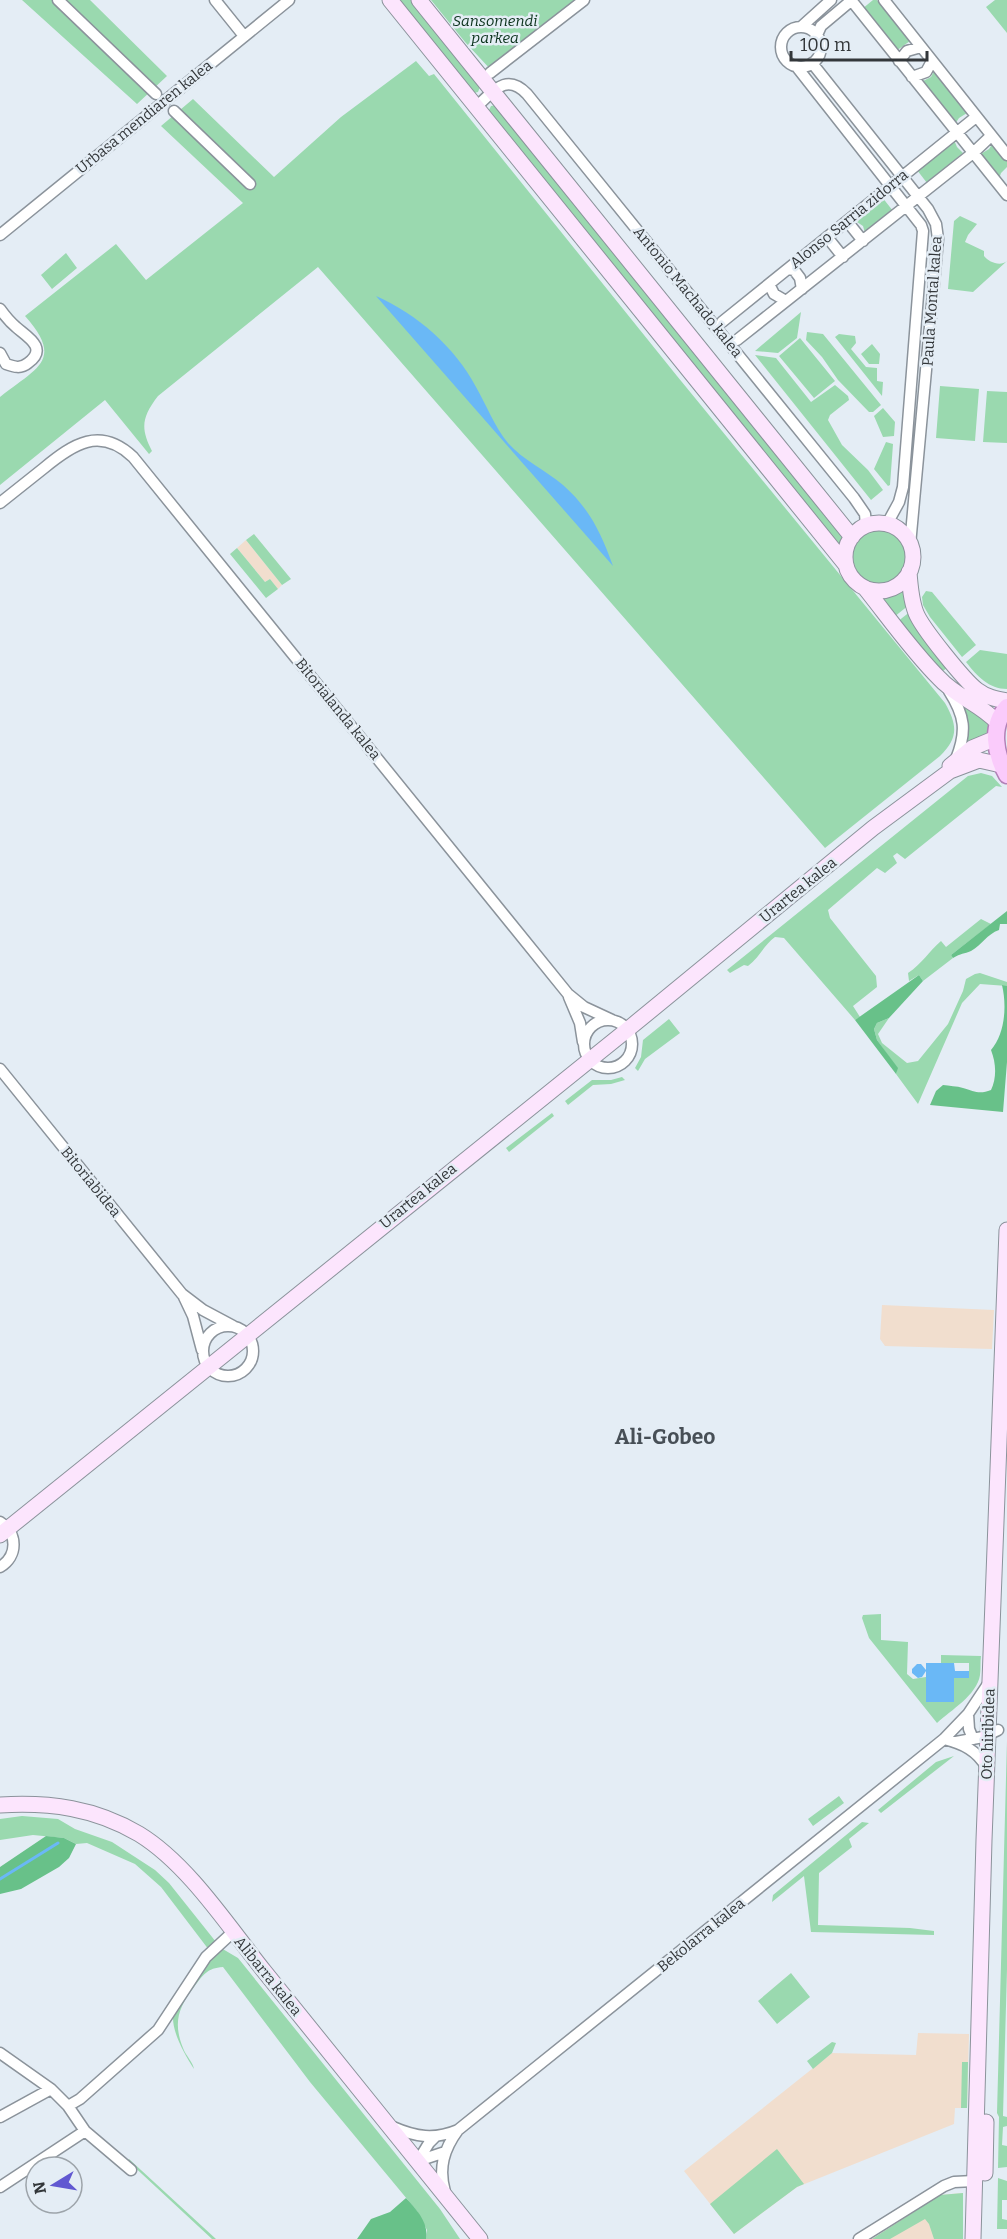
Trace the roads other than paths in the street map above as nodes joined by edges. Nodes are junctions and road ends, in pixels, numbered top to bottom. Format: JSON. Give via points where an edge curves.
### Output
{"nodes":[{"id":1,"x":58,"y":0,"type":"edge"},
{"id":2,"x":215,"y":0,"type":"edge"},
{"id":3,"x":289,"y":0,"type":"edge"},
{"id":4,"x":390,"y":0,"type":"edge"},
{"id":5,"x":419,"y":0,"type":"edge"},
{"id":6,"x":584,"y":0,"type":"edge"},
{"id":7,"x":831,"y":0,"type":"edge"},
{"id":8,"x":852,"y":0,"type":"edge"},
{"id":9,"x":884,"y":0,"type":"edge"},
{"id":10,"x":801,"y":27,"type":"junction"},
{"id":11,"x":817,"y":35,"type":"junction"},
{"id":12,"x":244,"y":36,"type":"junction"},
{"id":13,"x":921,"y":47,"type":"junction"},
{"id":14,"x":899,"y":61,"type":"junction"},
{"id":15,"x":932,"y":61,"type":"junction"},
{"id":16,"x":812,"y":63,"type":"junction"},
{"id":17,"x":796,"y":66,"type":"junction"},
{"id":18,"x":490,"y":73,"type":"dead end"},
{"id":19,"x":912,"y":77,"type":"junction"},
{"id":20,"x":493,"y":92,"type":"junction"},
{"id":21,"x":156,"y":94,"type":"dead end"},
{"id":22,"x":476,"y":107,"type":"junction"},
{"id":23,"x":174,"y":111,"type":"dead end"},
{"id":24,"x":976,"y":117,"type":"junction"},
{"id":25,"x":957,"y":132,"type":"junction"},
{"id":26,"x":991,"y":136,"type":"junction"},
{"id":27,"x":973,"y":153,"type":"junction"},
{"id":28,"x":1007,"y":155,"type":"edge"},
{"id":29,"x":901,"y":176,"type":"junction"},
{"id":30,"x":250,"y":184,"type":"dead end"},
{"id":31,"x":890,"y":186,"type":"junction"},
{"id":32,"x":1007,"y":195,"type":"edge"},
{"id":33,"x":918,"y":197,"type":"junction"},
{"id":34,"x":906,"y":206,"type":"junction"},
{"id":35,"x":847,"y":221,"type":"junction"},
{"id":36,"x":0,"y":235,"type":"edge"},
{"id":37,"x":827,"y":237,"type":"junction"},
{"id":38,"x":863,"y":241,"type":"junction"},
{"id":39,"x":843,"y":256,"type":"junction"},
{"id":40,"x":788,"y":269,"type":"junction"},
{"id":41,"x":770,"y":284,"type":"junction"},
{"id":42,"x":801,"y":289,"type":"junction"},
{"id":43,"x":786,"y":301,"type":"junction"},
{"id":44,"x":0,"y":309,"type":"edge"},
{"id":45,"x":722,"y":322,"type":"dead end"},
{"id":46,"x":737,"y":340,"type":"dead end"},
{"id":47,"x":0,"y":353,"type":"edge"},
{"id":48,"x":0,"y":503,"type":"edge"},
{"id":49,"x":886,"y":524,"type":"junction"},
{"id":50,"x":866,"y":525,"type":"junction"},
{"id":51,"x":852,"y":537,"type":"junction"},
{"id":52,"x":910,"y":545,"type":"junction"},
{"id":53,"x":846,"y":565,"type":"junction"},
{"id":54,"x":909,"y":572,"type":"junction"},
{"id":55,"x":866,"y":588,"type":"junction"},
{"id":56,"x":944,"y":683,"type":"junction"},
{"id":57,"x":1007,"y":701,"type":"edge"},
{"id":58,"x":1007,"y":707,"type":"edge"},
{"id":59,"x":997,"y":731,"type":"junction"},
{"id":60,"x":956,"y":759,"type":"junction"},
{"id":61,"x":1004,"y":770,"type":"edge"},
{"id":62,"x":943,"y":775,"type":"junction"},
{"id":63,"x":568,"y":994,"type":"junction"},
{"id":64,"x":612,"y":1020,"type":"junction"},
{"id":65,"x":627,"y":1030,"type":"junction"},
{"id":66,"x":587,"y":1053,"type":"junction"},
{"id":67,"x":0,"y":1069,"type":"edge"},
{"id":68,"x":1007,"y":1230,"type":"edge"},
{"id":69,"x":182,"y":1294,"type":"junction"},
{"id":70,"x":233,"y":1326,"type":"junction"},
{"id":71,"x":248,"y":1335,"type":"junction"},
{"id":72,"x":205,"y":1360,"type":"junction"},
{"id":73,"x":1007,"y":1492,"type":"edge"},
{"id":74,"x":3,"y":1528,"type":"edge"},
{"id":75,"x":0,"y":1568,"type":"edge"},
{"id":76,"x":990,"y":1681,"type":"junction"},
{"id":77,"x":968,"y":1714,"type":"junction"},
{"id":78,"x":987,"y":1735,"type":"junction"},
{"id":79,"x":944,"y":1739,"type":"junction"},
{"id":80,"x":956,"y":1742,"type":"junction"},
{"id":81,"x":987,"y":1769,"type":"junction"},
{"id":82,"x":0,"y":1806,"type":"edge"},
{"id":83,"x":232,"y":1932,"type":"junction"},
{"id":84,"x":0,"y":2053,"type":"edge"},
{"id":85,"x":51,"y":2089,"type":"junction"},
{"id":86,"x":68,"y":2106,"type":"junction"},
{"id":87,"x":0,"y":2117,"type":"edge"},
{"id":88,"x":389,"y":2126,"type":"junction"},
{"id":89,"x":458,"y":2130,"type":"junction"},
{"id":90,"x":85,"y":2131,"type":"junction"},
{"id":91,"x":435,"y":2137,"type":"junction"},
{"id":92,"x":445,"y":2152,"type":"junction"},
{"id":93,"x":418,"y":2162,"type":"junction"},
{"id":94,"x":131,"y":2170,"type":"dead end"},
{"id":95,"x":974,"y":2181,"type":"junction"},
{"id":96,"x":0,"y":2187,"type":"edge"},
{"id":97,"x":447,"y":2197,"type":"junction"},
{"id":98,"x":480,"y":2239,"type":"edge"},
{"id":99,"x":859,"y":2239,"type":"edge"},
{"id":100,"x":973,"y":2239,"type":"edge"},
{"id":101,"x":983,"y":2239,"type":"edge"}],
"edges":[{"from":1,"to":21,"type":"street"},
{"from":2,"to":12,"type":"street"},
{"from":3,"to":12,"type":"street","name":"Urbasa mendiaren kalea"},
{"from":4,"to":22,"type":"street"},
{"from":5,"to":20,"type":"street","name":"Antonio Machado kalea"},
{"from":6,"to":18,"type":"street"},
{"from":7,"to":10,"type":"street"},
{"from":8,"to":11,"type":"street","via":[[821,26]]},
{"from":8,"to":14,"type":"street"},
{"from":9,"to":13,"type":"street"},
{"from":10,"to":11,"type":"street"},
{"from":10,"to":17,"type":"street","via":[[786,32],[780,47],[786,60]]},
{"from":11,"to":16,"type":"street","via":[[820,50]]},
{"from":12,"to":36,"type":"street","name":"Urbasa mendiaren kalea"},
{"from":13,"to":14,"type":"street","via":[[907,51]]},
{"from":13,"to":15,"type":"street"},
{"from":14,"to":19,"type":"street"},
{"from":15,"to":19,"type":"street","via":[[926,72]]},
{"from":15,"to":24,"type":"street"},
{"from":16,"to":17,"type":"street"},
{"from":16,"to":29,"type":"street","name":"Paula Montal kalea"},
{"from":17,"to":31,"type":"street","name":"Paula Montal kalea"},
{"from":19,"to":25,"type":"street"},
{"from":20,"to":22,"type":"street"},
{"from":20,"to":50,"type":"street","name":"Antonio Machado kalea","via":[[510,83],[522,88],[854,498],[865,514]]},
{"from":20,"to":51,"type":"street","name":"Antonio Machado kalea"},
{"from":22,"to":53,"type":"street"},
{"from":23,"to":30,"type":"street"},
{"from":24,"to":25,"type":"street","name":"Alonso Sarria zidorra"},
{"from":24,"to":26,"type":"street"},
{"from":25,"to":27,"type":"street"},
{"from":25,"to":29,"type":"street","name":"Alonso Sarria zidorra"},
{"from":26,"to":27,"type":"street","name":"Alonso Sarria zidorra"},
{"from":26,"to":28,"type":"street"},
{"from":27,"to":32,"type":"street"},
{"from":27,"to":33,"type":"street","name":"Alonso Sarria zidorra"},
{"from":29,"to":31,"type":"street","name":"Alonso Sarria zidorra"},
{"from":29,"to":33,"type":"street","name":"Paula Montal kalea"},
{"from":31,"to":34,"type":"street","name":"Paula Montal kalea"},
{"from":31,"to":35,"type":"street","name":"Alonso Sarria zidorra"},
{"from":33,"to":34,"type":"street","name":"Alonso Sarria zidorra"},
{"from":33,"to":52,"type":"street","name":"Paula Montal kalea","via":[[936,224],[938,239]]},
{"from":34,"to":38,"type":"street","name":"Alonso Sarria zidorra"},
{"from":34,"to":49,"type":"street","name":"Paula Montal kalea","via":[[921,225],[924,238],[903,487]]},
{"from":35,"to":37,"type":"street","name":"Alonso Sarria zidorra"},
{"from":35,"to":38,"type":"street"},
{"from":37,"to":39,"type":"street"},
{"from":37,"to":40,"type":"street","name":"Alonso Sarria zidorra"},
{"from":38,"to":39,"type":"street","name":"Alonso Sarria zidorra"},
{"from":39,"to":42,"type":"street","name":"Alonso Sarria zidorra"},
{"from":40,"to":41,"type":"street","name":"Alonso Sarria zidorra"},
{"from":40,"to":42,"type":"street","via":[[800,278]]},
{"from":41,"to":43,"type":"street","via":[[774,294]]},
{"from":41,"to":45,"type":"street","name":"Alonso Sarria zidorra"},
{"from":42,"to":43,"type":"street","name":"Alonso Sarria zidorra"},
{"from":43,"to":46,"type":"street","name":"Alonso Sarria zidorra"},
{"from":44,"to":47,"type":"street","via":[[17,329],[30,335],[36,346],[34,358],[21,367],[6,364]]},
{"from":48,"to":63,"type":"street","name":"Bitorialanda kalea","via":[[68,448],[97,440],[124,448]]},
{"from":49,"to":50,"type":"street"},
{"from":49,"to":52,"type":"street","via":[[901,531]]},
{"from":50,"to":51,"type":"street"},
{"from":51,"to":53,"type":"street","via":[[847,545]]},
{"from":52,"to":54,"type":"street"},
{"from":53,"to":55,"type":"street","via":[[853,579]]},
{"from":54,"to":55,"type":"street","via":[[895,586]]},
{"from":54,"to":57,"type":"street","via":[[914,605],[929,633],[975,689]]},
{"from":55,"to":56,"type":"street"},
{"from":56,"to":59,"type":"street","via":[[980,706]]},
{"from":56,"to":60,"type":"street","via":[[962,715],[964,727]]},
{"from":58,"to":59,"type":"main road"},
{"from":59,"to":60,"type":"street","name":"Urartea kalea"},
{"from":59,"to":61,"type":"main road"},
{"from":60,"to":62,"type":"street","name":"Urartea kalea"},
{"from":61,"to":62,"type":"street","name":"Urartea kalea","via":[[979,760]]},
{"from":62,"to":65,"type":"street","name":"Urartea kalea"},
{"from":63,"to":64,"type":"street","name":"Bitorialanda kalea","via":[[584,1007]]},
{"from":63,"to":66,"type":"street","name":"Bitorialanda kalea"},
{"from":64,"to":65,"type":"street"},
{"from":64,"to":66,"type":"street","name":"Urartea kalea","via":[[592,1026],[586,1035]]},
{"from":65,"to":66,"type":"street","name":"Urartea kalea"},
{"from":65,"to":66,"type":"street","via":[[632,1047],[629,1056],[615,1067],[597,1065]]},
{"from":66,"to":71,"type":"street","name":"Urartea kalea","via":[[556,1085]]},
{"from":67,"to":69,"type":"street","name":"Bitoriabidea"},
{"from":68,"to":76,"type":"street","name":"Oto hiribidea"},
{"from":69,"to":70,"type":"street","name":"Bitoriabidea"},
{"from":69,"to":72,"type":"street","name":"Bitoriabidea","via":[[193,1316]]},
{"from":70,"to":71,"type":"street"},
{"from":70,"to":72,"type":"street","name":"Urartea kalea","via":[[214,1330],[207,1336]]},
{"from":71,"to":72,"type":"street","name":"Urartea kalea"},
{"from":71,"to":72,"type":"street","via":[[253,1352],[243,1372],[221,1376]]},
{"from":72,"to":74,"type":"street","name":"Urartea kalea"},
{"from":73,"to":78,"type":"street","name":"Oto hiribidea"},
{"from":74,"to":75,"type":"street","name":"Urartea kalea","via":[[12,1535],[14,1549]]},
{"from":76,"to":77,"type":"street","name":"Bekolarra kalea"},
{"from":76,"to":78,"type":"street","name":"Oto hiribidea"},
{"from":77,"to":78,"type":"street","via":[[969,1729]]},
{"from":77,"to":79,"type":"street","name":"Bekolarra kalea"},
{"from":78,"to":80,"type":"street"},
{"from":78,"to":81,"type":"street","name":"Oto hiribidea"},
{"from":78,"to":101,"type":"street","name":"Oto hiribidea"},
{"from":79,"to":80,"type":"street"},
{"from":79,"to":89,"type":"street","name":"Bekolarra kalea"},
{"from":80,"to":81,"type":"street","via":[[978,1755]]},
{"from":81,"to":95,"type":"street","name":"Oto hiribidea"},
{"from":82,"to":83,"type":"street","name":"Alibarra kalea","via":[[36,1803],[74,1808],[139,1834],[176,1863]]},
{"from":83,"to":86,"type":"street","via":[[206,1958],[158,2030]]},
{"from":83,"to":88,"type":"street","name":"Alibarra kalea"},
{"from":84,"to":85,"type":"street"},
{"from":85,"to":86,"type":"street"},
{"from":85,"to":87,"type":"street"},
{"from":86,"to":90,"type":"street"},
{"from":88,"to":91,"type":"street","name":"Bekolarra kalea","via":[[407,2134]]},
{"from":88,"to":93,"type":"street","name":"Alibarra kalea"},
{"from":89,"to":91,"type":"street","name":"Bekolarra kalea"},
{"from":89,"to":92,"type":"street","name":"Bekolarra kalea"},
{"from":90,"to":94,"type":"street"},
{"from":90,"to":96,"type":"street"},
{"from":91,"to":93,"type":"street"},
{"from":92,"to":93,"type":"street"},
{"from":92,"to":97,"type":"street","name":"Bekolarra kalea","via":[[441,2170]]},
{"from":93,"to":97,"type":"street","name":"Alibarra kalea"},
{"from":95,"to":99,"type":"street","via":[[944,2186]]},
{"from":95,"to":100,"type":"street","name":"Oto hiribidea"},
{"from":97,"to":98,"type":"street","name":"Alibarra kalea"}]}
